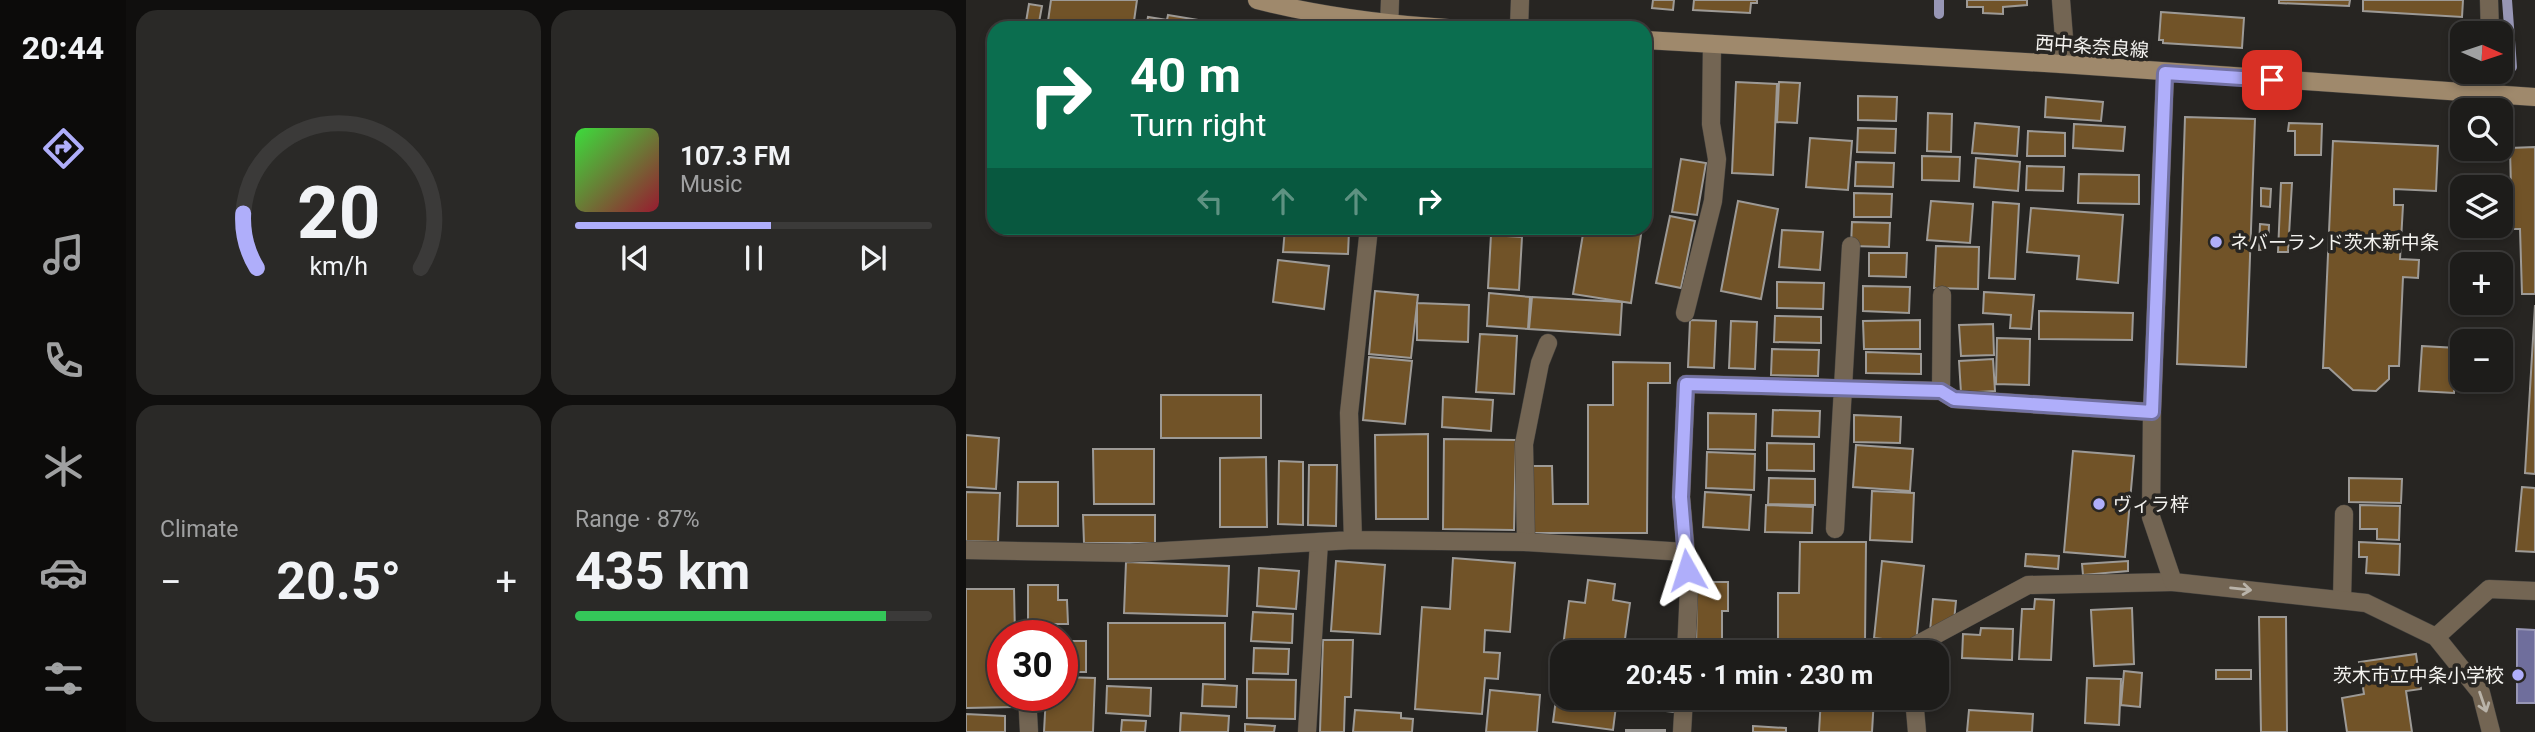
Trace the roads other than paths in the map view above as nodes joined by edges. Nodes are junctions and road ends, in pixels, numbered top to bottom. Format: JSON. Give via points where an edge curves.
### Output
{"nodes":[{"id":1,"x":1257,"y":0,"type":"edge"},
{"id":2,"x":1390,"y":0,"type":"edge"},
{"id":3,"x":1520,"y":0,"type":"edge"},
{"id":4,"x":2061,"y":0,"type":"edge"},
{"id":5,"x":2489,"y":0,"type":"edge"},
{"id":6,"x":1360,"y":21,"type":"edge"},
{"id":7,"x":1389,"y":21,"type":"edge"},
{"id":8,"x":1519,"y":21,"type":"edge"},
{"id":9,"x":2490,"y":21,"type":"edge"},
{"id":10,"x":1652,"y":40,"type":"edge"},
{"id":11,"x":1712,"y":44,"type":"junction"},
{"id":12,"x":2061,"y":64,"type":"junction"},
{"id":13,"x":2165,"y":73,"type":"junction"},
{"id":14,"x":2486,"y":84,"type":"edge"},
{"id":15,"x":2485,"y":95,"type":"junction"},
{"id":16,"x":2535,"y":97,"type":"edge"},
{"id":17,"x":1368,"y":235,"type":"edge"},
{"id":18,"x":1851,"y":246,"type":"dead end"},
{"id":19,"x":1942,"y":295,"type":"dead end"},
{"id":20,"x":1685,"y":313,"type":"dead end"},
{"id":21,"x":1548,"y":343,"type":"dead end"},
{"id":22,"x":1842,"y":388,"type":"junction"},
{"id":23,"x":1941,"y":391,"type":"junction"},
{"id":24,"x":2152,"y":412,"type":"junction"},
{"id":25,"x":2344,"y":514,"type":"dead end"},
{"id":26,"x":1835,"y":529,"type":"dead end"},
{"id":27,"x":1353,"y":540,"type":"junction"},
{"id":28,"x":1319,"y":542,"type":"junction"},
{"id":29,"x":1526,"y":542,"type":"junction"},
{"id":30,"x":966,"y":550,"type":"edge"},
{"id":31,"x":1685,"y":552,"type":"junction"},
{"id":32,"x":2173,"y":582,"type":"junction"},
{"id":33,"x":2535,"y":591,"type":"edge"},
{"id":34,"x":2342,"y":600,"type":"junction"},
{"id":35,"x":2436,"y":637,"type":"junction"},
{"id":36,"x":1687,"y":640,"type":"edge"},
{"id":37,"x":1926,"y":640,"type":"edge"},
{"id":38,"x":1683,"y":710,"type":"edge"},
{"id":39,"x":1915,"y":710,"type":"edge"},
{"id":40,"x":1028,"y":711,"type":"edge"},
{"id":41,"x":1029,"y":732,"type":"edge"},
{"id":42,"x":1307,"y":732,"type":"edge"},
{"id":43,"x":1682,"y":732,"type":"edge"},
{"id":44,"x":1917,"y":732,"type":"edge"},
{"id":45,"x":2491,"y":732,"type":"edge"}],
"edges":[{"from":1,"to":6,"type":"street"},
{"from":2,"to":7,"type":"street"},
{"from":3,"to":8,"type":"street"},
{"from":4,"to":12,"type":"street"},
{"from":5,"to":9,"type":"street"},
{"from":10,"to":11,"type":"street","name":"西中条奈良線"},
{"from":11,"to":12,"type":"street","name":"西中条奈良線"},
{"from":11,"to":20,"type":"street","via":[[1711,124],[1717,159],[1713,201]]},
{"from":12,"to":13,"type":"street","name":"西中条奈良線"},
{"from":13,"to":15,"type":"street","name":"西中条奈良線"},
{"from":13,"to":24,"type":"street"},
{"from":14,"to":15,"type":"street"},
{"from":15,"to":16,"type":"street","name":"西中条奈良線"},
{"from":17,"to":27,"type":"street","via":[[1349,414]]},
{"from":18,"to":22,"type":"street"},
{"from":19,"to":23,"type":"street"},
{"from":21,"to":29,"type":"street","via":[[1524,444]]},
{"from":22,"to":23,"type":"street"},
{"from":22,"to":26,"type":"street"},
{"from":22,"to":31,"type":"street","via":[[1686,384],[1681,497]]},
{"from":23,"to":24,"type":"street","via":[[1954,399]]},
{"from":24,"to":32,"type":"street","via":[[2151,517]]},
{"from":25,"to":34,"type":"street"},
{"from":27,"to":28,"type":"street"},
{"from":27,"to":29,"type":"street"},
{"from":28,"to":30,"type":"street","via":[[1130,553]]},
{"from":28,"to":42,"type":"street"},
{"from":29,"to":31,"type":"street"},
{"from":31,"to":36,"type":"street"},
{"from":32,"to":34,"type":"street","one_way":true},
{"from":32,"to":37,"type":"street","via":[[2028,585]]},
{"from":33,"to":35,"type":"street","via":[[2489,589]]},
{"from":34,"to":35,"type":"street","via":[[2366,603]]},
{"from":35,"to":45,"type":"street","one_way":true,"via":[[2481,693]]},
{"from":38,"to":43,"type":"street"},
{"from":39,"to":44,"type":"street"},
{"from":40,"to":41,"type":"street"}]}
